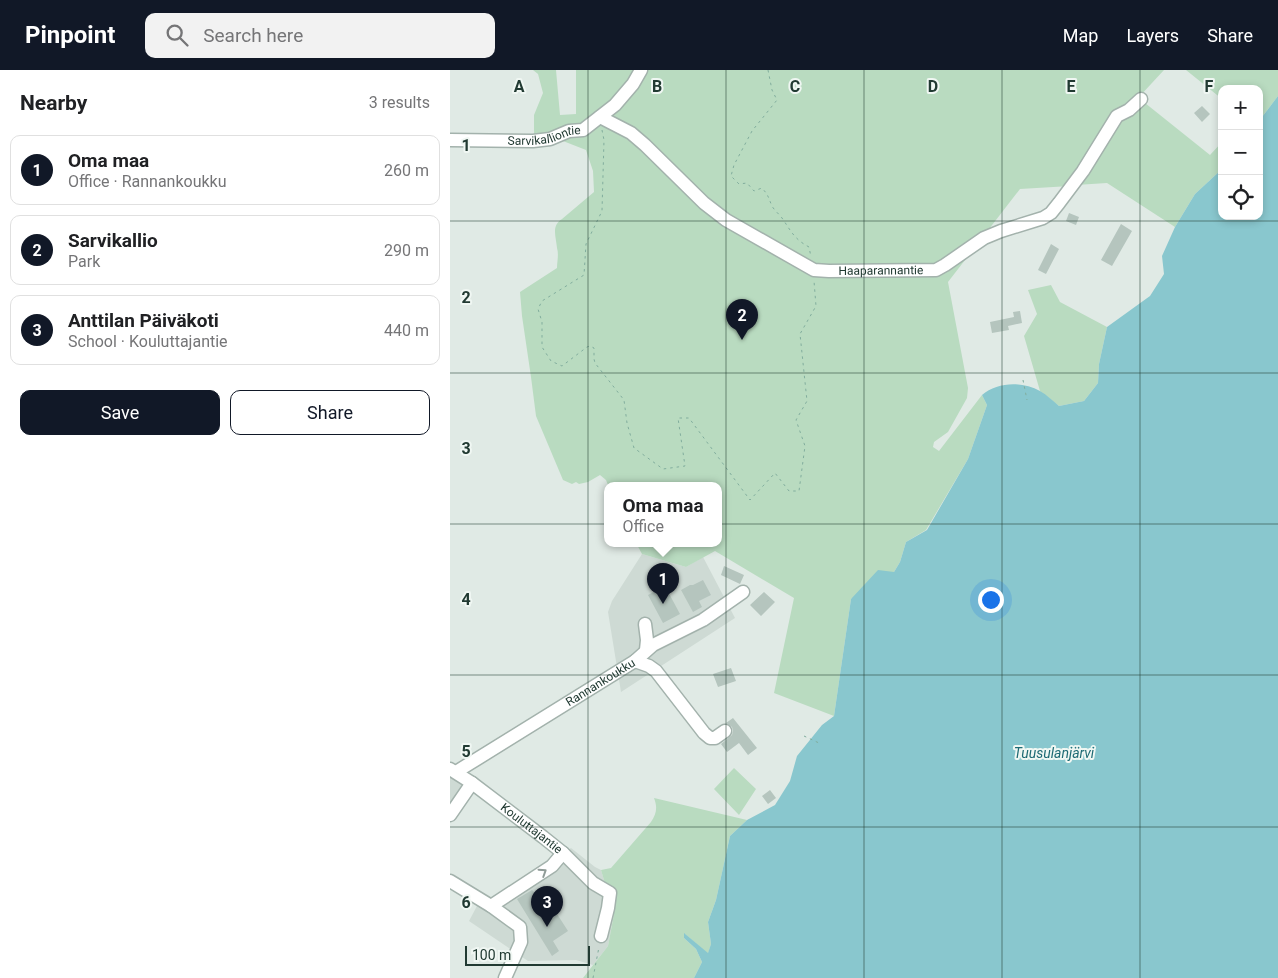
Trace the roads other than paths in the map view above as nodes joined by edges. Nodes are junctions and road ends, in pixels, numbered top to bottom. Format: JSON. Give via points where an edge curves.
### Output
{"nodes":[{"id":1,"x":641,"y":70,"type":"edge"},
{"id":2,"x":1141,"y":99,"type":"dead end"},
{"id":3,"x":600,"y":117,"type":"junction"},
{"id":4,"x":450,"y":140,"type":"edge"},
{"id":5,"x":743,"y":592,"type":"dead end"},
{"id":6,"x":645,"y":624,"type":"dead end"},
{"id":7,"x":650,"y":648,"type":"junction"},
{"id":8,"x":635,"y":661,"type":"junction"},
{"id":9,"x":725,"y":732,"type":"dead end"},
{"id":10,"x":453,"y":771,"type":"edge"},
{"id":11,"x":472,"y":783,"type":"junction"},
{"id":12,"x":450,"y":815,"type":"edge"},
{"id":13,"x":563,"y":853,"type":"junction"},
{"id":14,"x":450,"y":881,"type":"edge"},
{"id":15,"x":491,"y":906,"type":"junction"},
{"id":16,"x":601,"y":936,"type":"road end"},
{"id":17,"x":505,"y":978,"type":"edge"}],
"edges":[{"from":1,"to":3,"type":"street","name":"Sarvikalliontie","via":[[615,105]]},
{"from":2,"to":3,"type":"street","name":"Haaparannantie","via":[[1130,110],[1117,116],[1083,171],[1051,213],[984,238],[936,270],[814,270],[726,220],[645,145]]},
{"from":3,"to":4,"type":"street","name":"Sarvikalliontie","via":[[583,130],[569,131],[550,139]]},
{"from":5,"to":7,"type":"street","name":"Rannankoukku","via":[[703,620]]},
{"from":6,"to":7,"type":"street"},
{"from":7,"to":8,"type":"street","name":"Rannankoukku"},
{"from":8,"to":9,"type":"street","via":[[656,671],[704,734],[715,738]]},
{"from":8,"to":10,"type":"street","name":"Rannankoukku"},
{"from":10,"to":11,"type":"street","name":"Kouluttajantie"},
{"from":11,"to":12,"type":"street"},
{"from":11,"to":13,"type":"street","name":"Kouluttajantie"},
{"from":15,"to":13,"type":"street","one_way":true,"via":[[552,866]]},
{"from":13,"to":16,"type":"street","name":"Kouluttajantie","via":[[593,883],[610,893]]},
{"from":14,"to":15,"type":"street"},
{"from":15,"to":17,"type":"street","via":[[520,926],[521,942]]}]}
